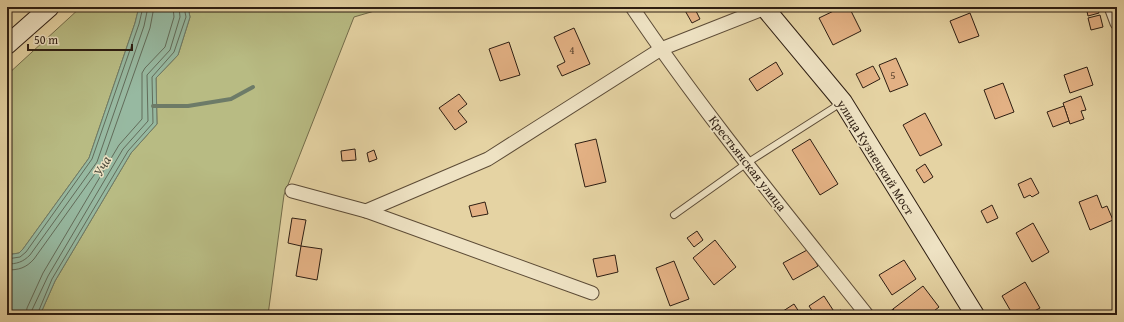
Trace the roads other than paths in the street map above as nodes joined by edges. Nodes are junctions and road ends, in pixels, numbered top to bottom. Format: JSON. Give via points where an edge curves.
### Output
{"nodes":[{"id":1,"x":50,"y":7,"type":"edge"},
{"id":2,"x":632,"y":7,"type":"edge"},
{"id":3,"x":764,"y":7,"type":"edge"},
{"id":4,"x":1111,"y":7,"type":"edge"},
{"id":5,"x":1117,"y":23,"type":"edge"},
{"id":6,"x":7,"y":45,"type":"edge"},
{"id":7,"x":661,"y":49,"type":"junction"},
{"id":8,"x":843,"y":102,"type":"junction"},
{"id":9,"x":747,"y":163,"type":"junction"},
{"id":10,"x":292,"y":191,"type":"dead end"},
{"id":11,"x":366,"y":211,"type":"junction"},
{"id":12,"x":674,"y":215,"type":"dead end"},
{"id":13,"x":592,"y":293,"type":"dead end"},
{"id":14,"x":868,"y":315,"type":"edge"},
{"id":15,"x":975,"y":315,"type":"edge"}],
"edges":[{"from":1,"to":6,"type":"street"},
{"from":2,"to":7,"type":"street","name":"Крестьянская улица"},
{"from":3,"to":7,"type":"street"},
{"from":3,"to":8,"type":"street","name":"улица Кузнецкий Мост"},
{"from":4,"to":5,"type":"street"},
{"from":7,"to":9,"type":"street","name":"Крестьянская улица"},
{"from":7,"to":11,"type":"street","via":[[488,159]]},
{"from":8,"to":9,"type":"lane"},
{"from":8,"to":15,"type":"street","name":"улица Кузнецкий Мост"},
{"from":9,"to":12,"type":"lane"},
{"from":9,"to":14,"type":"street","name":"Крестьянская улица"},
{"from":10,"to":11,"type":"street"},
{"from":11,"to":13,"type":"street"}]}
